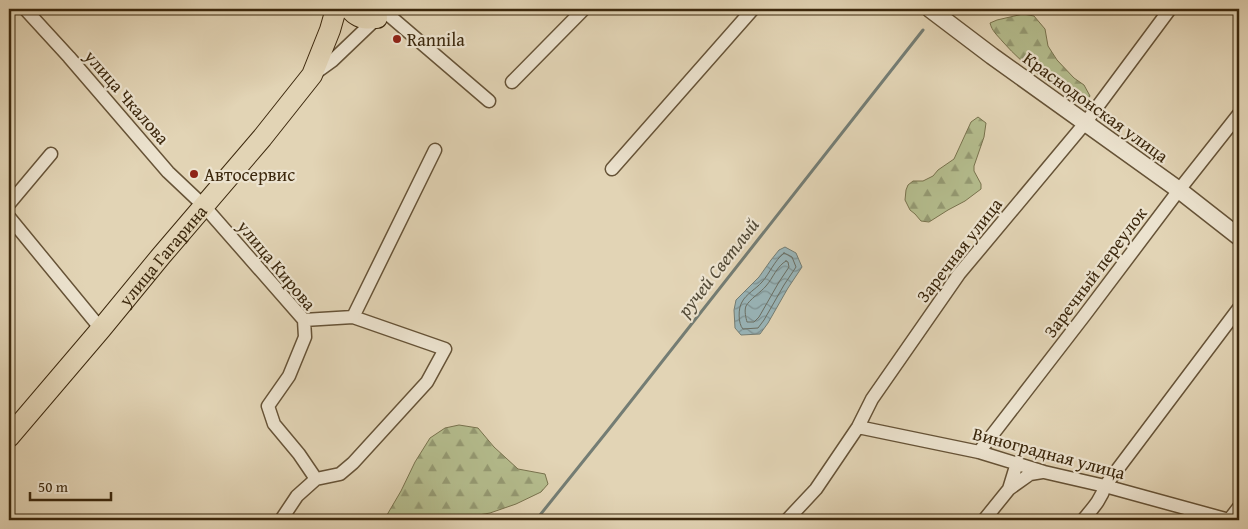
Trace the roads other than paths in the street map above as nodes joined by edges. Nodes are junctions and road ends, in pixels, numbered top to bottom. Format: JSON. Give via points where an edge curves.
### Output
{"nodes":[{"id":1,"x":25,"y":9,"type":"edge"},
{"id":2,"x":336,"y":9,"type":"edge"},
{"id":3,"x":350,"y":9,"type":"edge"},
{"id":4,"x":584,"y":9,"type":"edge"},
{"id":5,"x":753,"y":9,"type":"edge"},
{"id":6,"x":930,"y":9,"type":"edge"},
{"id":7,"x":1170,"y":9,"type":"edge"},
{"id":8,"x":382,"y":12,"type":"edge"},
{"id":9,"x":312,"y":75,"type":"junction"},
{"id":10,"x":512,"y":82,"type":"dead end"},
{"id":11,"x":489,"y":101,"type":"dead end"},
{"id":12,"x":1239,"y":114,"type":"edge"},
{"id":13,"x":1086,"y":122,"type":"junction"},
{"id":14,"x":434,"y":150,"type":"dead end"},
{"id":15,"x":51,"y":154,"type":"dead end"},
{"id":16,"x":612,"y":169,"type":"dead end"},
{"id":17,"x":1179,"y":190,"type":"junction"},
{"id":18,"x":9,"y":204,"type":"edge"},
{"id":19,"x":204,"y":206,"type":"junction"},
{"id":20,"x":9,"y":217,"type":"edge"},
{"id":21,"x":1239,"y":237,"type":"edge"},
{"id":22,"x":1239,"y":308,"type":"edge"},
{"id":23,"x":353,"y":317,"type":"junction"},
{"id":24,"x":304,"y":320,"type":"junction"},
{"id":25,"x":101,"y":329,"type":"junction"},
{"id":26,"x":858,"y":427,"type":"junction"},
{"id":27,"x":9,"y":437,"type":"edge"},
{"id":28,"x":979,"y":452,"type":"junction"},
{"id":29,"x":1017,"y":464,"type":"junction"},
{"id":30,"x":1044,"y":472,"type":"junction"},
{"id":31,"x":316,"y":479,"type":"junction"},
{"id":32,"x":1105,"y":486,"type":"junction"},
{"id":33,"x":1009,"y":489,"type":"junction"},
{"id":34,"x":1239,"y":507,"type":"edge"},
{"id":35,"x":280,"y":520,"type":"edge"},
{"id":36,"x":788,"y":520,"type":"edge"},
{"id":37,"x":984,"y":520,"type":"edge"},
{"id":38,"x":1083,"y":520,"type":"edge"},
{"id":39,"x":1229,"y":520,"type":"edge"}],
"edges":[{"from":1,"to":19,"type":"street","name":"улица Чкалова","via":[[168,172]]},
{"from":2,"to":9,"type":"main road","name":"улица Гагарина"},
{"from":3,"to":8,"type":"main road","via":[[364,19]]},
{"from":4,"to":10,"type":"street"},
{"from":5,"to":16,"type":"street"},
{"from":6,"to":13,"type":"street","name":"Краснодонская улица"},
{"from":7,"to":13,"type":"street","name":"Заречная улица"},
{"from":8,"to":9,"type":"street","via":[[332,61]]},
{"from":8,"to":11,"type":"street"},
{"from":9,"to":19,"type":"main road","name":"улица Гагарина"},
{"from":12,"to":17,"type":"street","name":"Заречный переулок"},
{"from":13,"to":17,"type":"street","name":"Краснодонская улица"},
{"from":13,"to":26,"type":"street","name":"Заречная улица","via":[[959,274],[872,399]]},
{"from":14,"to":23,"type":"street"},
{"from":15,"to":18,"type":"street"},
{"from":17,"to":21,"type":"street","name":"Краснодонская улица"},
{"from":17,"to":28,"type":"street","name":"Заречный переулок"},
{"from":19,"to":24,"type":"street","name":"улица Кирова"},
{"from":19,"to":25,"type":"main road","name":"улица Гагарина"},
{"from":20,"to":25,"type":"street"},
{"from":22,"to":32,"type":"street"},
{"from":23,"to":24,"type":"street"},
{"from":23,"to":31,"type":"street","via":[[445,349],[427,382],[353,463],[340,474]]},
{"from":24,"to":31,"type":"street","name":"улица Кирова","via":[[305,337],[289,376],[268,406],[274,424]]},
{"from":25,"to":27,"type":"main road","name":"улица Гагарина"},
{"from":26,"to":28,"type":"street","name":"Виноградная улица"},
{"from":26,"to":36,"type":"street","name":"Заречная улица","via":[[816,489]]},
{"from":28,"to":29,"type":"street","name":"Виноградная улица"},
{"from":29,"to":30,"type":"street","name":"Виноградная улица"},
{"from":29,"to":33,"type":"street"},
{"from":30,"to":32,"type":"street","name":"Виноградная улица"},
{"from":30,"to":33,"type":"street","via":[[1030,474]]},
{"from":31,"to":35,"type":"street","via":[[297,496]]},
{"from":32,"to":38,"type":"street","via":[[1102,496]]},
{"from":32,"to":39,"type":"street","name":"Виноградная улица"},
{"from":33,"to":37,"type":"street"},
{"from":34,"to":39,"type":"street"}]}
